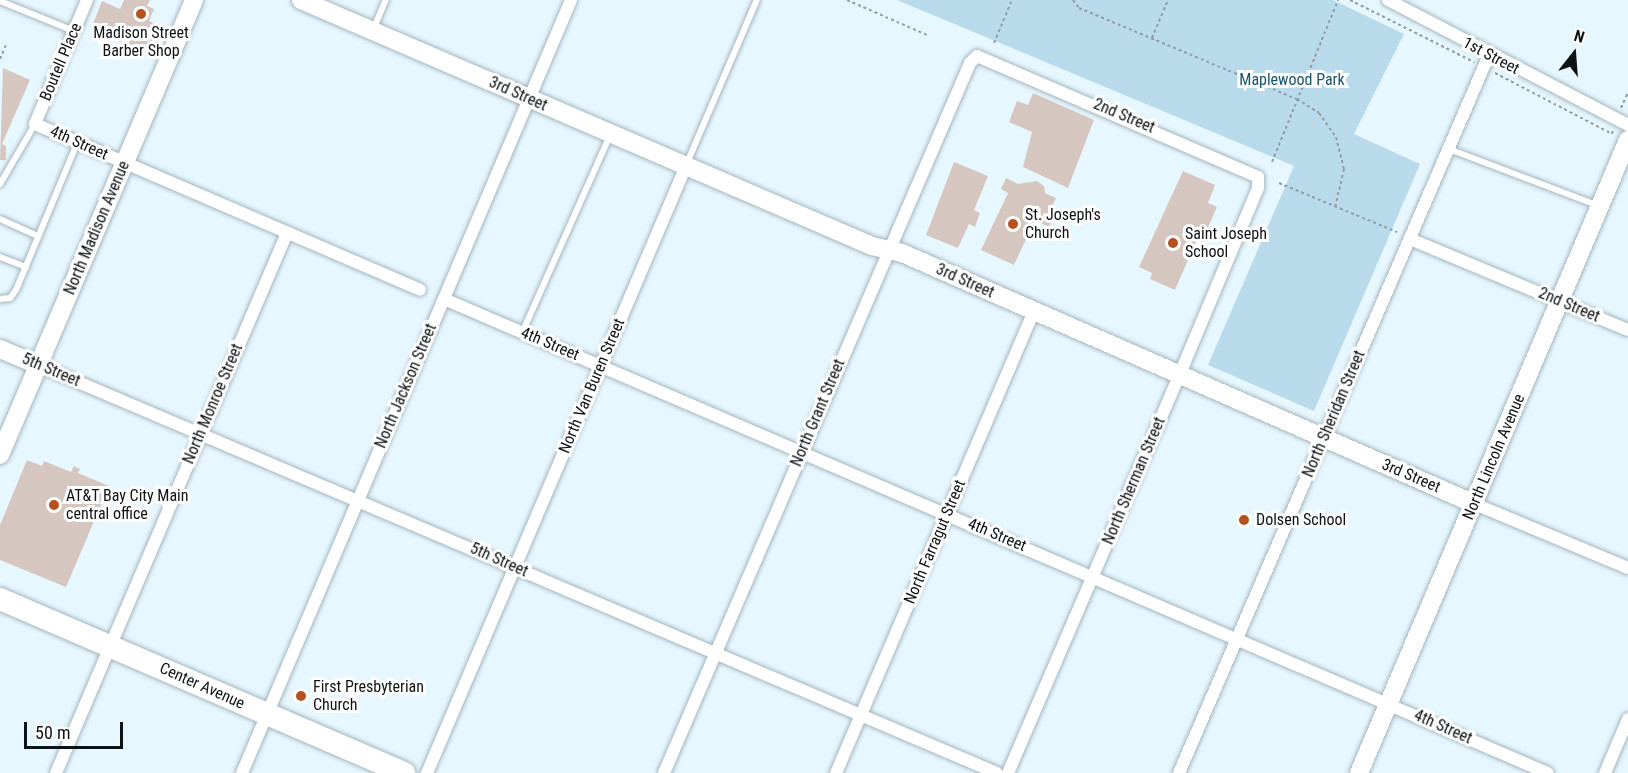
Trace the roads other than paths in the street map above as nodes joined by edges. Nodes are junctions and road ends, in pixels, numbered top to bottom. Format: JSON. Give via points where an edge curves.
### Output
{"nodes":[{"id":1,"x":0,"y":0,"type":"edge"},
{"id":2,"x":87,"y":0,"type":"edge"},
{"id":3,"x":194,"y":0,"type":"edge"},
{"id":4,"x":301,"y":0,"type":"edge"},
{"id":5,"x":386,"y":0,"type":"edge"},
{"id":6,"x":571,"y":0,"type":"edge"},
{"id":7,"x":757,"y":0,"type":"edge"},
{"id":8,"x":1388,"y":0,"type":"edge"},
{"id":9,"x":373,"y":30,"type":"junction"},
{"id":10,"x":74,"y":31,"type":"junction"},
{"id":11,"x":1489,"y":55,"type":"junction"},
{"id":12,"x":977,"y":56,"type":"joint"},
{"id":13,"x":529,"y":99,"type":"junction"},
{"id":14,"x":35,"y":123,"type":"junction"},
{"id":15,"x":1628,"y":125,"type":"edge"},
{"id":16,"x":610,"y":134,"type":"junction"},
{"id":17,"x":1628,"y":140,"type":"edge"},
{"id":18,"x":78,"y":141,"type":"junction"},
{"id":19,"x":1449,"y":149,"type":"junction"},
{"id":20,"x":123,"y":164,"type":"junction"},
{"id":21,"x":686,"y":166,"type":"junction"},
{"id":22,"x":0,"y":184,"type":"edge"},
{"id":23,"x":1258,"y":188,"type":"joint"},
{"id":24,"x":1600,"y":206,"type":"junction"},
{"id":25,"x":0,"y":219,"type":"edge"},
{"id":26,"x":286,"y":233,"type":"junction"},
{"id":27,"x":38,"y":236,"type":"junction"},
{"id":28,"x":1410,"y":239,"type":"junction"},
{"id":29,"x":888,"y":251,"type":"junction"},
{"id":30,"x":0,"y":256,"type":"edge"},
{"id":31,"x":26,"y":267,"type":"junction"},
{"id":32,"x":420,"y":290,"type":"dead end"},
{"id":33,"x":0,"y":299,"type":"edge"},
{"id":34,"x":444,"y":299,"type":"junction"},
{"id":35,"x":1559,"y":301,"type":"junction"},
{"id":36,"x":1034,"y":311,"type":"junction"},
{"id":37,"x":1628,"y":330,"type":"edge"},
{"id":38,"x":522,"y":333,"type":"junction"},
{"id":39,"x":0,"y":349,"type":"edge"},
{"id":40,"x":38,"y":365,"type":"junction"},
{"id":41,"x":601,"y":366,"type":"junction"},
{"id":42,"x":1180,"y":373,"type":"junction"},
{"id":43,"x":200,"y":433,"type":"junction"},
{"id":44,"x":1324,"y":438,"type":"junction"},
{"id":45,"x":802,"y":450,"type":"junction"},
{"id":46,"x":0,"y":455,"type":"edge"},
{"id":47,"x":357,"y":499,"type":"junction"},
{"id":48,"x":1475,"y":504,"type":"junction"},
{"id":49,"x":947,"y":514,"type":"junction"},
{"id":50,"x":515,"y":567,"type":"junction"},
{"id":51,"x":1628,"y":568,"type":"edge"},
{"id":52,"x":1093,"y":576,"type":"junction"},
{"id":53,"x":0,"y":598,"type":"edge"},
{"id":54,"x":1237,"y":638,"type":"junction"},
{"id":55,"x":112,"y":647,"type":"junction"},
{"id":56,"x":716,"y":654,"type":"junction"},
{"id":57,"x":1389,"y":703,"type":"junction"},
{"id":58,"x":268,"y":715,"type":"junction"},
{"id":59,"x":861,"y":716,"type":"junction"},
{"id":60,"x":1628,"y":719,"type":"edge"},
{"id":61,"x":56,"y":773,"type":"edge"},
{"id":62,"x":242,"y":773,"type":"edge"},
{"id":63,"x":404,"y":773,"type":"edge"},
{"id":64,"x":427,"y":773,"type":"edge"},
{"id":65,"x":664,"y":773,"type":"edge"},
{"id":66,"x":836,"y":773,"type":"edge"},
{"id":67,"x":997,"y":773,"type":"edge"},
{"id":68,"x":1008,"y":773,"type":"edge"},
{"id":69,"x":1179,"y":773,"type":"edge"},
{"id":70,"x":1359,"y":773,"type":"edge"},
{"id":71,"x":1548,"y":773,"type":"edge"},
{"id":72,"x":1605,"y":773,"type":"edge"}],
"edges":[{"from":1,"to":10,"type":"lane"},
{"from":2,"to":10,"type":"street","name":"Boutell Place"},
{"from":3,"to":20,"type":"street","name":"North Madison Avenue"},
{"from":4,"to":9,"type":"street","name":"3rd Street"},
{"from":5,"to":9,"type":"lane"},
{"from":6,"to":13,"type":"street","name":"North Jackson Street"},
{"from":7,"to":21,"type":"lane","name":"North Van Buren Street"},
{"from":8,"to":11,"type":"street","name":"1st Street"},
{"from":9,"to":13,"type":"street","name":"3rd Street"},
{"from":10,"to":14,"type":"street","name":"Boutell Place"},
{"from":11,"to":15,"type":"street","name":"1st Street"},
{"from":11,"to":19,"type":"street","name":"North Sheridan Street"},
{"from":12,"to":23,"type":"street","name":"2nd Street","via":[[1249,170],[1258,177]]},
{"from":12,"to":29,"type":"street","name":"North Grant Street","via":[[970,63]]},
{"from":13,"to":16,"type":"street","name":"3rd Street"},
{"from":13,"to":34,"type":"street","name":"North Jackson Street"},
{"from":14,"to":18,"type":"street","name":"4th Street"},
{"from":14,"to":22,"type":"lane"},
{"from":16,"to":21,"type":"street","name":"3rd Street"},
{"from":16,"to":38,"type":"lane"},
{"from":17,"to":24,"type":"street","name":"North Lincoln Avenue"},
{"from":18,"to":20,"type":"street","name":"4th Street"},
{"from":18,"to":27,"type":"lane"},
{"from":19,"to":24,"type":"lane"},
{"from":19,"to":28,"type":"street","name":"North Sheridan Street"},
{"from":20,"to":26,"type":"street","name":"4th Street"},
{"from":20,"to":40,"type":"street","name":"North Madison Avenue"},
{"from":21,"to":29,"type":"street","name":"3rd Street"},
{"from":21,"to":41,"type":"street","name":"North Van Buren Street"},
{"from":23,"to":42,"type":"street","name":"North Sherman Street"},
{"from":24,"to":35,"type":"street","name":"North Lincoln Avenue"},
{"from":25,"to":27,"type":"lane"},
{"from":26,"to":32,"type":"street","name":"4th Street"},
{"from":26,"to":43,"type":"street","name":"North Monroe Street"},
{"from":27,"to":31,"type":"lane"},
{"from":28,"to":35,"type":"street","name":"2nd Street"},
{"from":28,"to":44,"type":"street","name":"North Sheridan Street"},
{"from":29,"to":36,"type":"street","name":"3rd Street","via":[[902,253]]},
{"from":29,"to":45,"type":"street","name":"North Grant Street"},
{"from":30,"to":31,"type":"lane"},
{"from":31,"to":33,"type":"lane","via":[[10,298]]},
{"from":34,"to":38,"type":"street","name":"4th Street"},
{"from":34,"to":47,"type":"street","name":"North Jackson Street"},
{"from":35,"to":37,"type":"street","name":"2nd Street"},
{"from":35,"to":48,"type":"street","name":"North Lincoln Avenue"},
{"from":36,"to":42,"type":"street","name":"3rd Street"},
{"from":36,"to":49,"type":"street","name":"North Farragut Street"},
{"from":38,"to":41,"type":"street","name":"4th Street"},
{"from":39,"to":40,"type":"street","name":"5th Street"},
{"from":40,"to":43,"type":"street","name":"5th Street"},
{"from":40,"to":46,"type":"street","name":"North Madison Avenue"},
{"from":41,"to":45,"type":"street","name":"4th Street"},
{"from":41,"to":50,"type":"street","name":"North Van Buren Street"},
{"from":42,"to":44,"type":"street","name":"3rd Street"},
{"from":42,"to":52,"type":"street","name":"North Sherman Street"},
{"from":43,"to":47,"type":"street","name":"5th Street"},
{"from":43,"to":55,"type":"street","name":"North Monroe Street"},
{"from":44,"to":48,"type":"street","name":"3rd Street"},
{"from":44,"to":54,"type":"street","name":"North Sheridan Street"},
{"from":45,"to":49,"type":"street","name":"4th Street"},
{"from":45,"to":56,"type":"street","name":"North Grant Street"},
{"from":47,"to":50,"type":"street","name":"5th Street"},
{"from":47,"to":58,"type":"street","name":"North Jackson Street"},
{"from":48,"to":51,"type":"street","name":"3rd Street"},
{"from":48,"to":57,"type":"street","name":"North Lincoln Avenue"},
{"from":49,"to":52,"type":"street","name":"4th Street"},
{"from":49,"to":59,"type":"street","name":"North Farragut Street"},
{"from":50,"to":56,"type":"street","name":"5th Street"},
{"from":50,"to":64,"type":"street","name":"North Van Buren Street"},
{"from":52,"to":54,"type":"street","name":"4th Street"},
{"from":52,"to":68,"type":"street","name":"North Sherman Street"},
{"from":53,"to":55,"type":"highway","name":"Center Avenue"},
{"from":54,"to":57,"type":"street","name":"4th Street"},
{"from":54,"to":69,"type":"street","name":"North Sheridan Street"},
{"from":55,"to":58,"type":"highway","name":"Center Avenue"},
{"from":55,"to":61,"type":"street","name":"North Monroe Street"},
{"from":56,"to":59,"type":"street","name":"5th Street"},
{"from":56,"to":65,"type":"street","name":"North Grant Street"},
{"from":57,"to":70,"type":"street","name":"North Lincoln Avenue"},
{"from":57,"to":71,"type":"street","name":"4th Street"},
{"from":58,"to":62,"type":"street","name":"North Jackson Street"},
{"from":58,"to":63,"type":"highway","name":"Center Avenue"},
{"from":59,"to":66,"type":"street","name":"North Farragut Street"},
{"from":59,"to":67,"type":"street","name":"5th Street"},
{"from":60,"to":72,"type":"street"}]}
